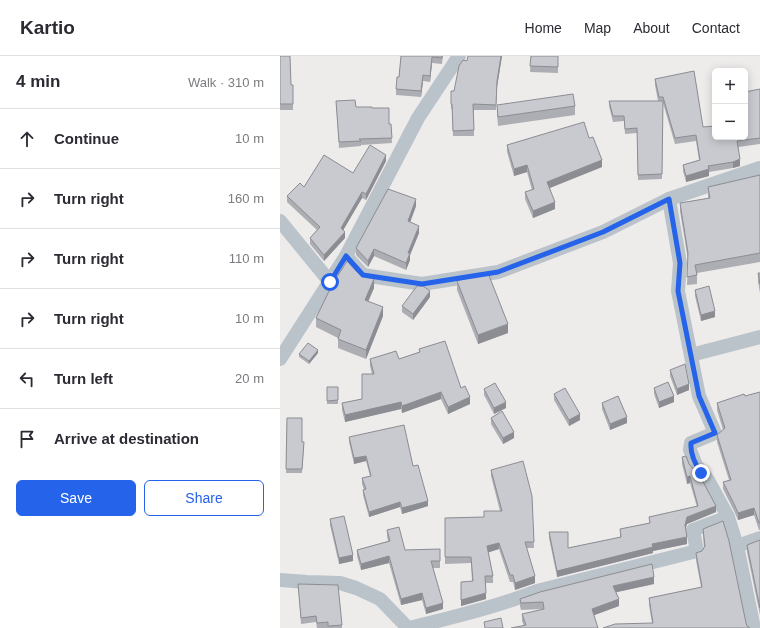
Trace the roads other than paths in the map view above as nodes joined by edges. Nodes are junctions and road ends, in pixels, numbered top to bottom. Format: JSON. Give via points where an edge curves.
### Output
{"nodes":[{"id":1,"x":459,"y":56,"type":"edge"},
{"id":2,"x":760,"y":168,"type":"edge"},
{"id":3,"x":669,"y":199,"type":"junction"},
{"id":4,"x":280,"y":221,"type":"edge"},
{"id":5,"x":346,"y":256,"type":"junction"},
{"id":6,"x":330,"y":282,"type":"junction"},
{"id":7,"x":760,"y":337,"type":"edge"},
{"id":8,"x":691,"y":355,"type":"junction"},
{"id":9,"x":280,"y":359,"type":"edge"},
{"id":10,"x":728,"y":517,"type":"junction"},
{"id":11,"x":760,"y":538,"type":"edge"},
{"id":12,"x":737,"y":546,"type":"junction"},
{"id":13,"x":280,"y":580,"type":"edge"},
{"id":14,"x":409,"y":628,"type":"edge"},
{"id":15,"x":754,"y":628,"type":"edge"}],
"edges":[{"from":1,"to":5,"type":"street","via":[[418,118]]},
{"from":2,"to":3,"type":"street"},
{"from":3,"to":5,"type":"street","via":[[603,232],[498,272],[422,284],[363,275]]},
{"from":3,"to":8,"type":"street","via":[[680,263],[678,291]]},
{"from":4,"to":6,"type":"street"},
{"from":5,"to":6,"type":"street"},
{"from":6,"to":9,"type":"street"},
{"from":7,"to":8,"type":"street"},
{"from":8,"to":10,"type":"street","via":[[699,396],[715,433],[691,443],[690,450],[696,466],[708,480]]},
{"from":10,"to":12,"type":"street"},
{"from":10,"to":14,"type":"street","via":[[693,530],[697,551],[537,591],[476,612]]},
{"from":11,"to":12,"type":"street"},
{"from":12,"to":15,"type":"street"},
{"from":13,"to":14,"type":"street","via":[[340,582],[380,599]]}]}
